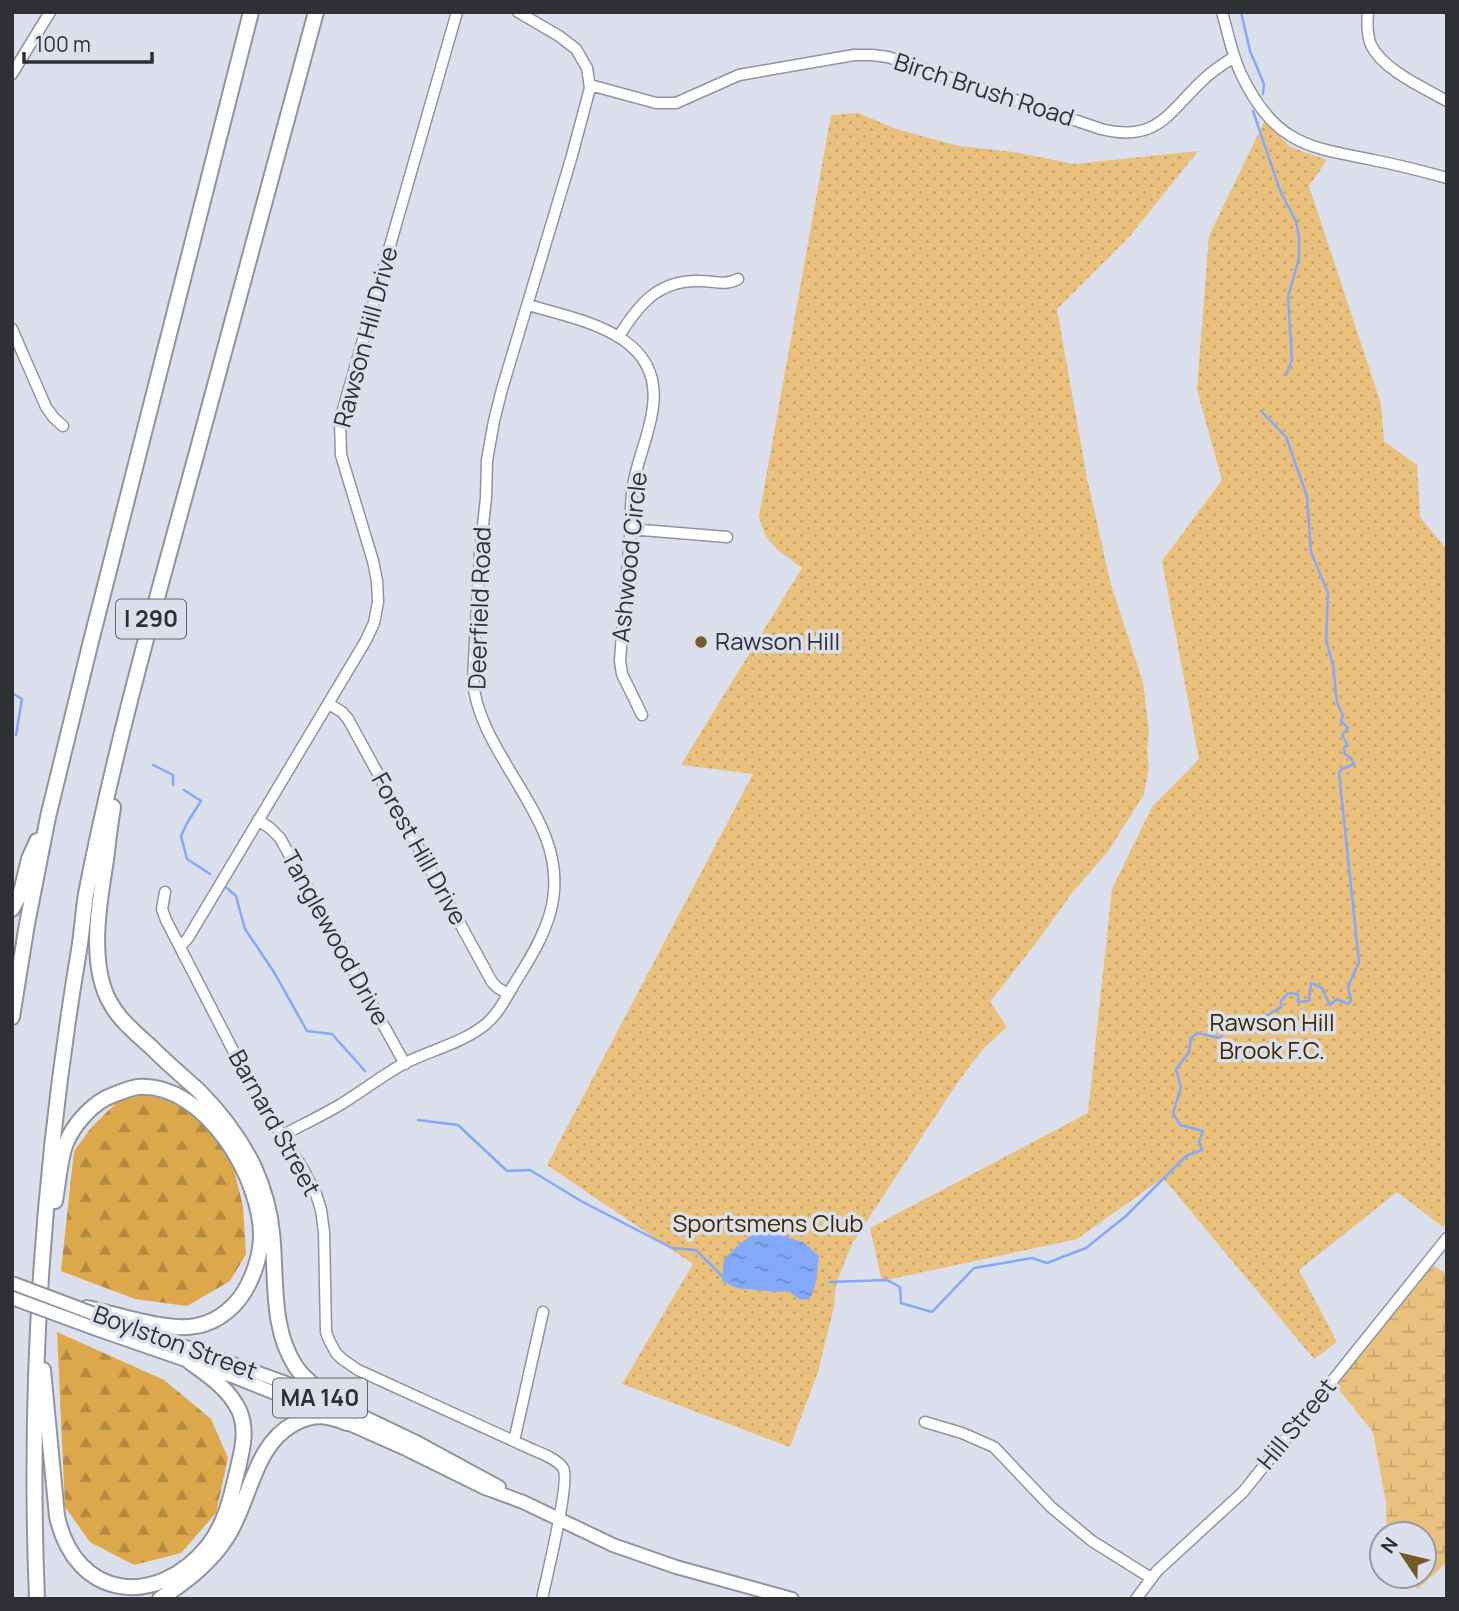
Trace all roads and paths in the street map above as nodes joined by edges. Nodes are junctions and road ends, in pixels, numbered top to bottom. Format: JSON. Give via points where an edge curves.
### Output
{"nodes":[{"id":1,"x":50,"y":12,"type":"edge"},
{"id":2,"x":251,"y":12,"type":"edge"},
{"id":3,"x":316,"y":12,"type":"edge"},
{"id":4,"x":457,"y":12,"type":"edge"},
{"id":5,"x":518,"y":12,"type":"edge"},
{"id":6,"x":1222,"y":12,"type":"edge"},
{"id":7,"x":1367,"y":12,"type":"edge"},
{"id":8,"x":1234,"y":57,"type":"junction"},
{"id":9,"x":12,"y":74,"type":"edge"},
{"id":10,"x":590,"y":85,"type":"junction"},
{"id":11,"x":1447,"y":101,"type":"edge"},
{"id":12,"x":1447,"y":178,"type":"edge"},
{"id":13,"x":738,"y":279,"type":"dead end"},
{"id":14,"x":528,"y":305,"type":"junction"},
{"id":15,"x":12,"y":330,"type":"edge"},
{"id":16,"x":619,"y":336,"type":"junction"},
{"id":17,"x":63,"y":426,"type":"dead end"},
{"id":18,"x":630,"y":529,"type":"junction"},
{"id":19,"x":727,"y":537,"type":"dead end"},
{"id":20,"x":329,"y":704,"type":"junction"},
{"id":21,"x":642,"y":715,"type":"dead end"},
{"id":22,"x":122,"y":735,"type":"junction"},
{"id":23,"x":48,"y":817,"type":"junction"},
{"id":24,"x":258,"y":820,"type":"junction"},
{"id":25,"x":165,"y":891,"type":"dead end"},
{"id":26,"x":12,"y":909,"type":"edge"},
{"id":27,"x":180,"y":947,"type":"junction"},
{"id":28,"x":508,"y":994,"type":"junction"},
{"id":29,"x":12,"y":1017,"type":"edge"},
{"id":30,"x":405,"y":1064,"type":"junction"},
{"id":31,"x":281,"y":1136,"type":"junction"},
{"id":32,"x":1447,"y":1238,"type":"edge"},
{"id":33,"x":41,"y":1275,"type":"junction"},
{"id":34,"x":12,"y":1283,"type":"edge"},
{"id":35,"x":12,"y":1298,"type":"edge"},
{"id":36,"x":68,"y":1304,"type":"joint"},
{"id":37,"x":542,"y":1312,"type":"dead end"},
{"id":38,"x":104,"y":1320,"type":"junction"},
{"id":39,"x":38,"y":1322,"type":"junction"},
{"id":40,"x":190,"y":1362,"type":"junction"},
{"id":41,"x":350,"y":1417,"type":"junction"},
{"id":42,"x":925,"y":1422,"type":"dead end"},
{"id":43,"x":514,"y":1441,"type":"junction"},
{"id":44,"x":559,"y":1520,"type":"junction"},
{"id":45,"x":1150,"y":1578,"type":"junction"},
{"id":46,"x":540,"y":1598,"type":"edge"},
{"id":47,"x":37,"y":1599,"type":"edge"},
{"id":48,"x":160,"y":1599,"type":"edge"},
{"id":49,"x":792,"y":1599,"type":"edge"},
{"id":50,"x":1136,"y":1599,"type":"edge"}],
"edges":[{"from":1,"to":9,"type":"street"},
{"from":2,"to":23,"type":"highway","number":"I 290"},
{"from":3,"to":22,"type":"highway","number":"I 290"},
{"from":4,"to":20,"type":"street","name":"Rawson Hill Drive","via":[[340,416],[341,455],[376,571],[378,592],[370,632]]},
{"from":5,"to":10,"type":"street","via":[[576,49]]},
{"from":6,"to":8,"type":"street"},
{"from":7,"to":11,"type":"street","via":[[1369,38],[1378,55]]},
{"from":8,"to":10,"type":"street","name":"Birch Brush Road","via":[[1207,76],[1172,113],[1141,131],[1127,133],[1101,129],[872,55],[738,75],[676,103],[656,103]]},
{"from":8,"to":12,"type":"street","via":[[1250,92],[1293,138]]},
{"from":10,"to":14,"type":"street","name":"Deerfield Road"},
{"from":13,"to":16,"type":"street","via":[[684,282],[661,289],[636,310]]},
{"from":14,"to":16,"type":"street","name":"Ashwood Circle"},
{"from":14,"to":28,"type":"street","name":"Deerfield Road","via":[[489,451],[473,676],[475,699],[486,726],[540,825],[552,857],[550,916]]},
{"from":15,"to":17,"type":"street","via":[[46,407]]},
{"from":16,"to":18,"type":"street","name":"Ashwood Circle","via":[[645,362],[654,394],[633,487]]},
{"from":18,"to":19,"type":"street"},
{"from":18,"to":21,"type":"street","name":"Ashwood Circle","via":[[620,661]]},
{"from":20,"to":24,"type":"street","name":"Rawson Hill Drive"},
{"from":20,"to":28,"type":"street","name":"Forest Hill Drive","via":[[345,716],[492,982]]},
{"from":22,"to":33,"type":"highway","number":"I 290","via":[[73,980],[53,1126]]},
{"from":22,"to":41,"type":"highway","via":[[101,888],[98,950],[109,1002],[127,1026],[223,1117],[238,1138],[268,1206],[281,1335],[296,1368]]},
{"from":23,"to":26,"type":"highway"},
{"from":23,"to":29,"type":"highway","number":"I 290"},
{"from":24,"to":27,"type":"street","name":"Rawson Hill Drive"},
{"from":24,"to":30,"type":"street","name":"Tanglewood Drive","via":[[283,843]]},
{"from":25,"to":27,"type":"street","name":"Barnard Street","via":[[164,914]]},
{"from":27,"to":31,"type":"street","name":"Barnard Street"},
{"from":28,"to":30,"type":"street","name":"Deerfield Road","via":[[491,1020],[477,1031]]},
{"from":30,"to":31,"type":"street","name":"Deerfield Road"},
{"from":31,"to":43,"type":"street","name":"Barnard Street","via":[[318,1198],[324,1232],[326,1332],[336,1353],[358,1370]]},
{"from":32,"to":45,"type":"street","name":"Hill Street","via":[[1239,1496]]},
{"from":33,"to":38,"type":"highway","via":[[65,1144],[77,1125],[99,1101],[137,1087],[187,1101],[219,1131],[250,1188],[261,1237],[250,1281],[223,1315],[197,1326]]},
{"from":33,"to":39,"type":"highway","number":"I 290"},
{"from":34,"to":36,"type":"main road","name":"Boylston Street","bridge":true},
{"from":35,"to":38,"type":"main road","name":"Boylston Street","number":"MA 140","bridge":true},
{"from":36,"to":38,"type":"highway","bridge":true},
{"from":37,"to":43,"type":"street"},
{"from":38,"to":40,"type":"main road","name":"Boylston Street","number":"MA 140"},
{"from":38,"to":41,"type":"main road","name":"Boylston Street","number":"MA 140","via":[[286,1383]]},
{"from":39,"to":40,"type":"highway","via":[[60,1531],[81,1564],[119,1587],[154,1585],[184,1569],[214,1537],[230,1502],[244,1443],[242,1421],[230,1395]]},
{"from":39,"to":47,"type":"highway","number":"I 290","via":[[34,1448]]},
{"from":40,"to":41,"type":"main road","name":"Boylston Street","number":"MA 140"},
{"from":41,"to":44,"type":"main road","name":"Boylston Street","number":"MA 140","via":[[449,1458]]},
{"from":41,"to":48,"type":"highway","via":[[307,1418],[277,1435],[265,1450],[218,1551]]},
{"from":42,"to":45,"type":"street","via":[[995,1447],[1051,1507],[1092,1541]]},
{"from":43,"to":44,"type":"street","name":"Barnard Street","via":[[562,1468],[566,1482]]},
{"from":44,"to":46,"type":"street"},
{"from":44,"to":49,"type":"main road","name":"Boylston Street","number":"MA 140","via":[[636,1554]]},
{"from":45,"to":50,"type":"street","name":"Hill Street"}]}
